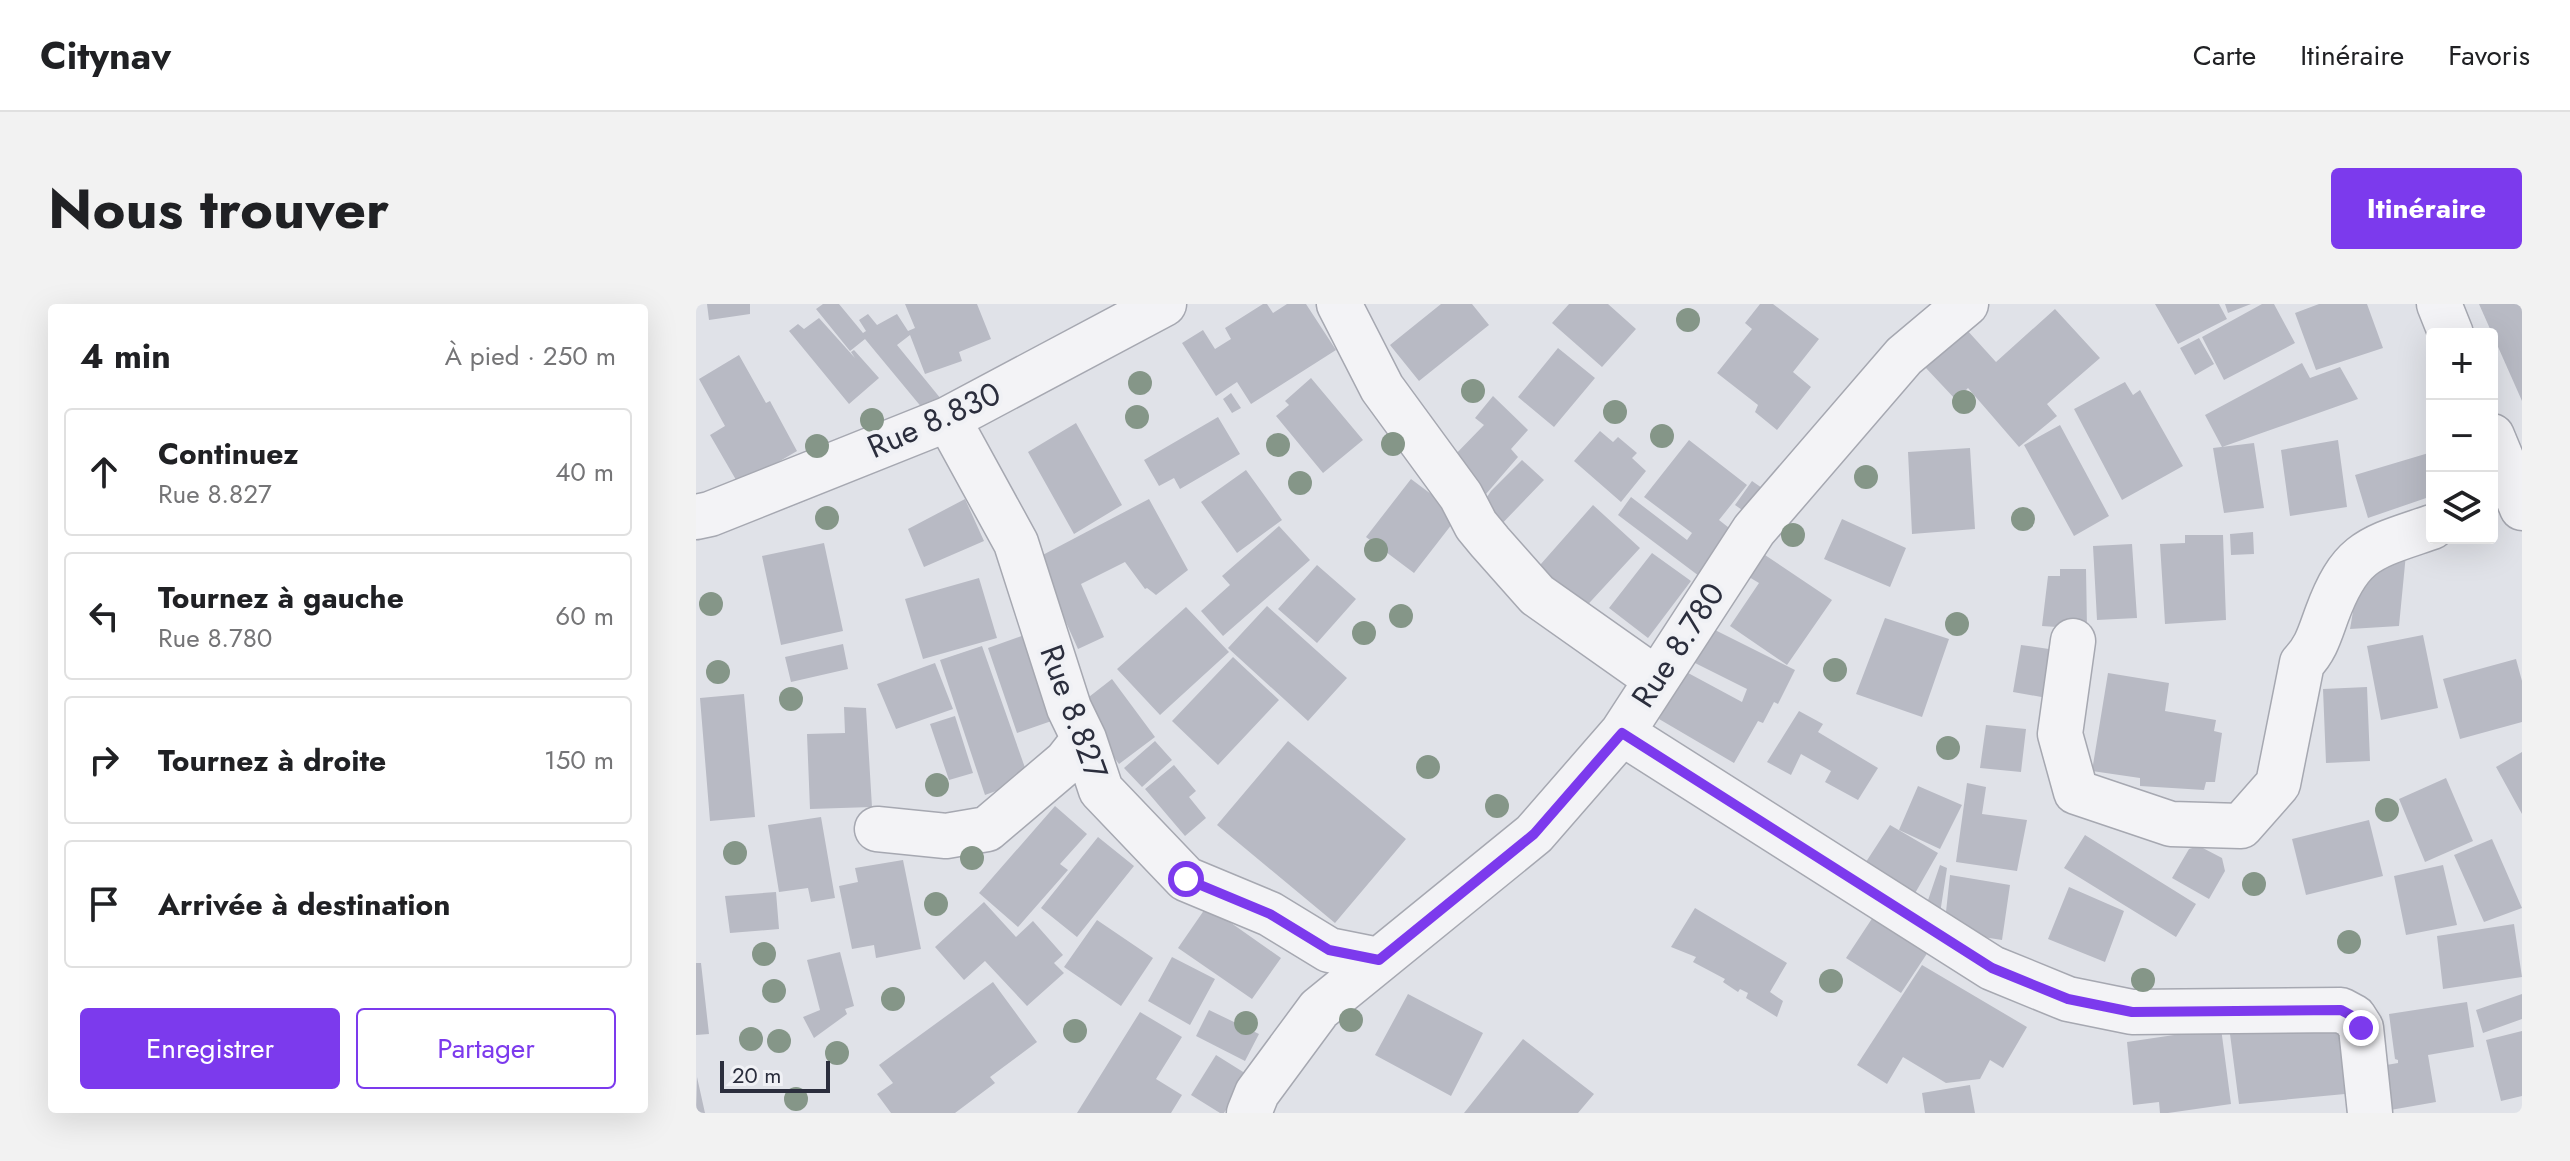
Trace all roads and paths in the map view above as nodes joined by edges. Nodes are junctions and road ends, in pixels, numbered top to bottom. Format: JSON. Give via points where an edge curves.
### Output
{"nodes":[{"id":1,"x":1164,"y":304,"type":"edge"},
{"id":2,"x":1339,"y":304,"type":"edge"},
{"id":3,"x":1966,"y":304,"type":"edge"},
{"id":4,"x":2439,"y":304,"type":"edge"},
{"id":5,"x":2449,"y":328,"type":"edge"},
{"id":6,"x":948,"y":419,"type":"junction"},
{"id":7,"x":2498,"y":459,"type":"edge"},
{"id":8,"x":2510,"y":504,"type":"edge"},
{"id":9,"x":696,"y":517,"type":"edge"},
{"id":10,"x":2426,"y":529,"type":"edge"},
{"id":11,"x":2073,"y":641,"type":"dead end"},
{"id":12,"x":1656,"y":679,"type":"junction"},
{"id":13,"x":1622,"y":733,"type":"junction"},
{"id":14,"x":1084,"y":739,"type":"junction"},
{"id":15,"x":877,"y":829,"type":"dead end"},
{"id":16,"x":1379,"y":960,"type":"junction"},
{"id":17,"x":1249,"y":1113,"type":"edge"},
{"id":18,"x":2370,"y":1113,"type":"edge"}],
"edges":[{"from":1,"to":6,"type":"street","name":"Rue 8.830"},
{"from":2,"to":12,"type":"street","via":[[1382,388],[1490,542],[1537,595]]},
{"from":3,"to":12,"type":"street","name":"Rue 8.780","via":[[1904,356],[1754,530]]},
{"from":4,"to":5,"type":"street"},
{"from":6,"to":9,"type":"street","name":"Rue 8.830"},
{"from":6,"to":14,"type":"street","name":"Rue 8.827","via":[[1016,543],[1069,708]]},
{"from":7,"to":8,"type":"street"},
{"from":10,"to":11,"type":"street","via":[[2375,546],[2356,560],[2335,594],[2313,652],[2302,663],[2278,784],[2241,826],[2171,824],[2076,792],[2060,734]]},
{"from":12,"to":13,"type":"street","name":"Rue 8.780"},
{"from":13,"to":16,"type":"street","name":"Rue 8.780","via":[[1534,834]]},
{"from":13,"to":18,"type":"street","via":[[1992,968],[2068,999],[2132,1012],[2341,1010],[2361,1028]]},
{"from":14,"to":15,"type":"street","via":[[1066,762],[987,829],[946,836]]},
{"from":14,"to":16,"type":"street","name":"Rue 8.827","via":[[1101,790],[1186,879],[1270,914],[1329,950]]},
{"from":16,"to":17,"type":"street","name":"Rue 8.780","via":[[1319,1009],[1257,1093]]}]}
